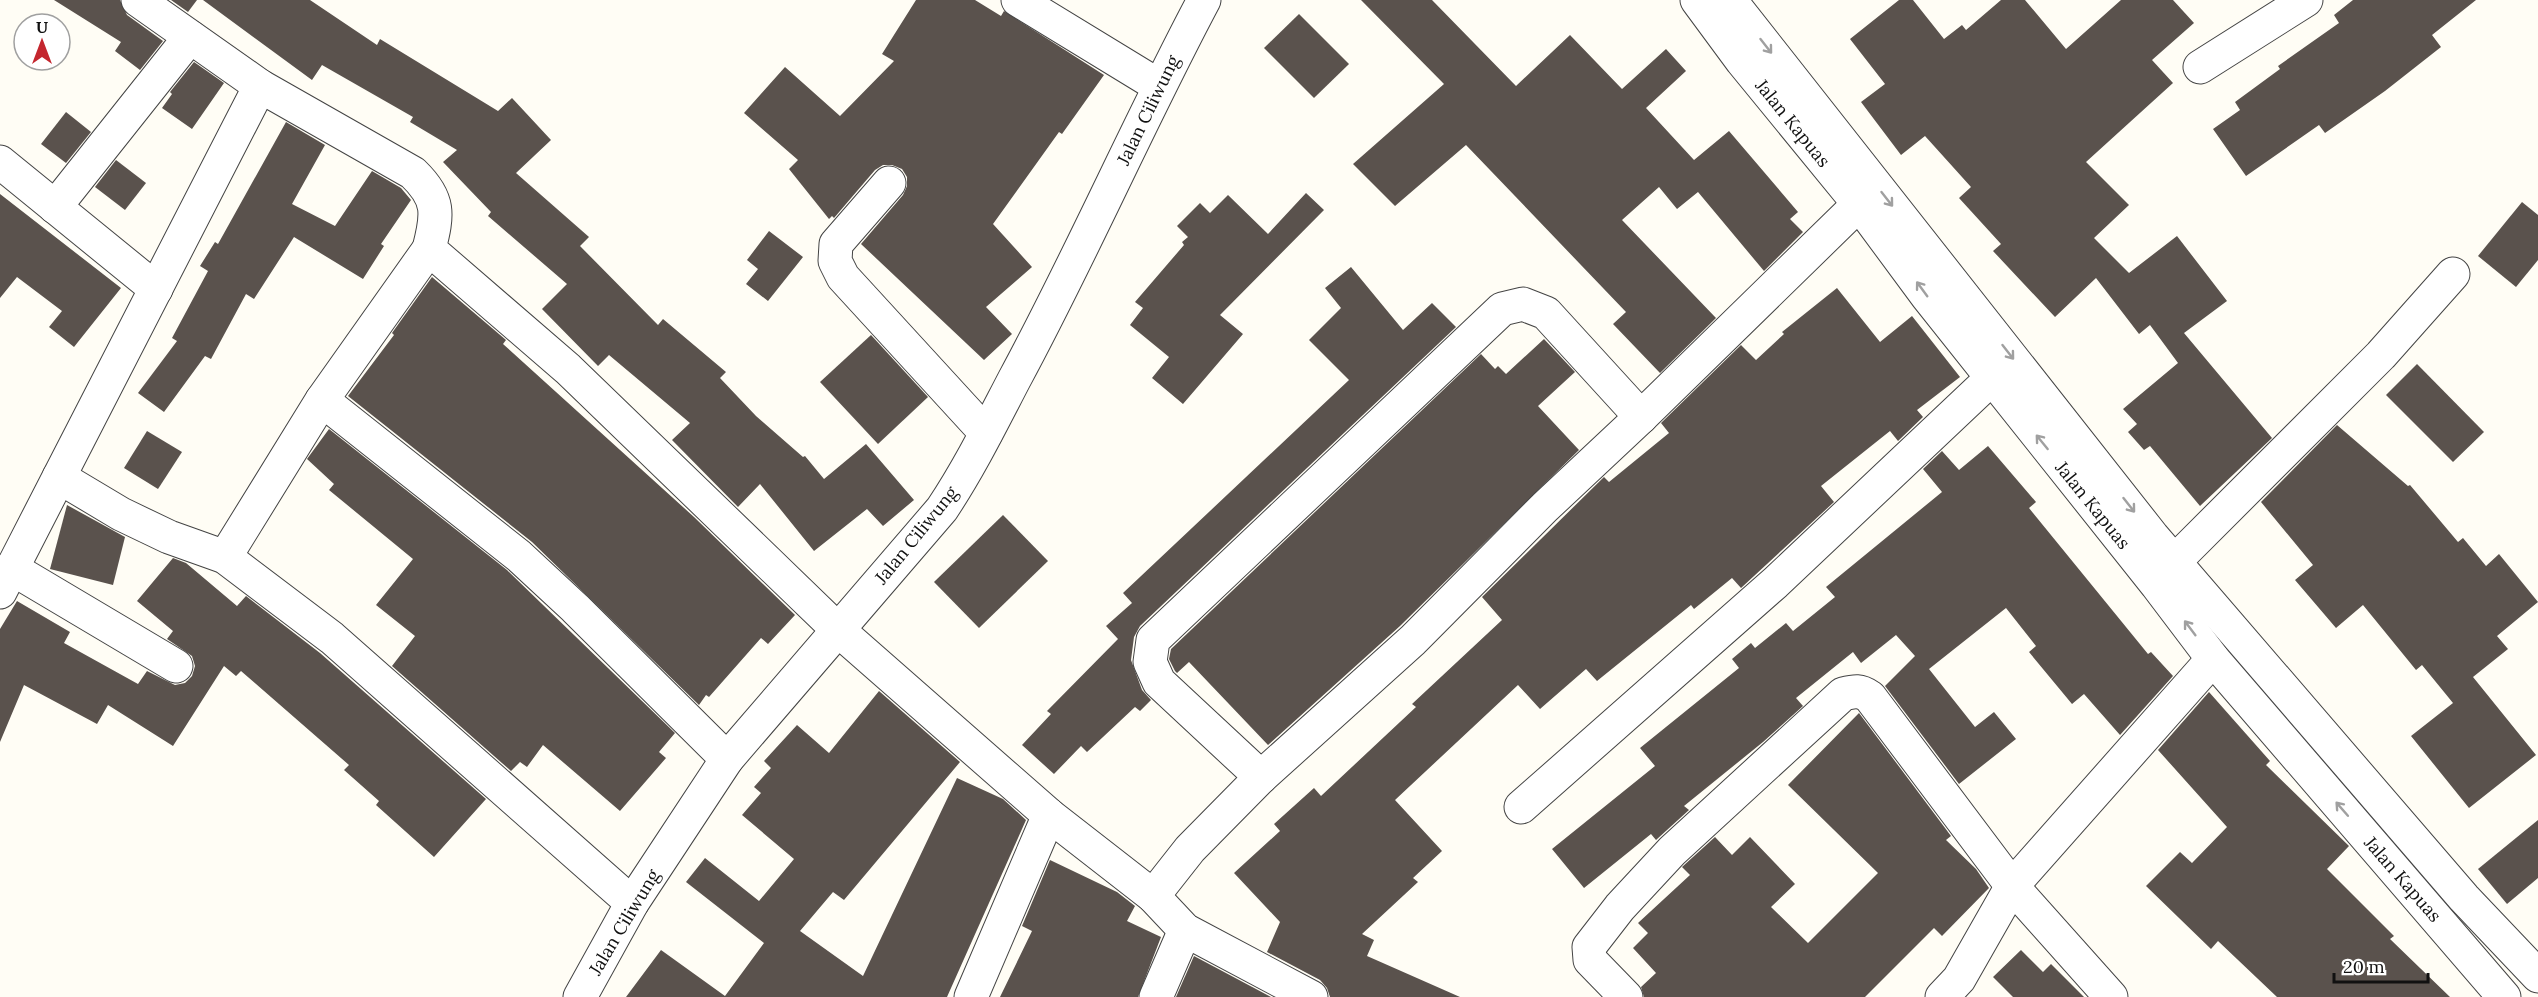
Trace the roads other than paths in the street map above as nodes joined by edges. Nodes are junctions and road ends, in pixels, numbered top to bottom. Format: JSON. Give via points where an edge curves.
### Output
{"nodes":[{"id":1,"x":138,"y":0,"type":"edge"},
{"id":2,"x":1018,"y":0,"type":"edge"},
{"id":3,"x":1204,"y":0,"type":"edge"},
{"id":4,"x":1697,"y":0,"type":"edge"},
{"id":5,"x":1730,"y":0,"type":"edge"},
{"id":6,"x":2306,"y":0,"type":"edge"},
{"id":7,"x":190,"y":37,"type":"junction"},
{"id":8,"x":2200,"y":67,"type":"dead end"},
{"id":9,"x":260,"y":86,"type":"junction"},
{"id":10,"x":1159,"y":86,"type":"junction"},
{"id":11,"x":0,"y":162,"type":"edge"},
{"id":12,"x":890,"y":183,"type":"dead end"},
{"id":13,"x":1859,"y":204,"type":"junction"},
{"id":14,"x":55,"y":207,"type":"junction"},
{"id":15,"x":429,"y":249,"type":"junction"},
{"id":16,"x":2453,"y":274,"type":"dead end"},
{"id":17,"x":156,"y":289,"type":"junction"},
{"id":18,"x":1991,"y":379,"type":"junction"},
{"id":19,"x":322,"y":400,"type":"junction"},
{"id":20,"x":1641,"y":417,"type":"junction"},
{"id":21,"x":986,"y":433,"type":"junction"},
{"id":22,"x":59,"y":477,"type":"junction"},
{"id":23,"x":225,"y":557,"type":"junction"},
{"id":24,"x":2174,"y":562,"type":"junction"},
{"id":25,"x":5,"y":580,"type":"edge"},
{"id":26,"x":837,"y":629,"type":"junction"},
{"id":27,"x":2213,"y":659,"type":"junction"},
{"id":28,"x":176,"y":666,"type":"dead end"},
{"id":29,"x":727,"y":759,"type":"junction"},
{"id":30,"x":1261,"y":777,"type":"junction"},
{"id":31,"x":1521,"y":807,"type":"dead end"},
{"id":32,"x":1049,"y":815,"type":"junction"},
{"id":33,"x":2012,"y":886,"type":"junction"},
{"id":34,"x":1153,"y":896,"type":"junction"},
{"id":35,"x":2464,"y":898,"type":"junction"},
{"id":36,"x":632,"y":903,"type":"junction"},
{"id":37,"x":2437,"y":919,"type":"junction"},
{"id":38,"x":1185,"y":930,"type":"junction"},
{"id":39,"x":2538,"y":976,"type":"edge"},
{"id":40,"x":580,"y":997,"type":"edge"},
{"id":41,"x":971,"y":997,"type":"edge"},
{"id":42,"x":1156,"y":997,"type":"edge"},
{"id":43,"x":1311,"y":997,"type":"edge"},
{"id":44,"x":1626,"y":997,"type":"edge"},
{"id":45,"x":1941,"y":997,"type":"edge"},
{"id":46,"x":2111,"y":997,"type":"edge"},
{"id":47,"x":2504,"y":997,"type":"edge"}],
"edges":[{"from":1,"to":7,"type":"street"},
{"from":2,"to":10,"type":"street"},
{"from":3,"to":10,"type":"street","name":"Jalan Ciliwung"},
{"from":4,"to":13,"type":"street","name":"Jalan Kapuas"},
{"from":5,"to":24,"type":"street","name":"Jalan Kapuas","one_way":true},
{"from":6,"to":8,"type":"street"},
{"from":7,"to":9,"type":"street"},
{"from":7,"to":14,"type":"street"},
{"from":9,"to":15,"type":"street","via":[[413,172],[430,189],[435,202]]},
{"from":9,"to":17,"type":"street"},
{"from":10,"to":21,"type":"street","name":"Jalan Ciliwung","via":[[1054,305]]},
{"from":11,"to":14,"type":"street"},
{"from":12,"to":21,"type":"street","via":[[836,244],[835,261],[843,278]]},
{"from":18,"to":13,"type":"street","name":"Jalan Kapuas","one_way":true},
{"from":13,"to":20,"type":"street"},
{"from":14,"to":17,"type":"street"},
{"from":15,"to":19,"type":"street"},
{"from":15,"to":26,"type":"street","via":[[568,369]]},
{"from":16,"to":24,"type":"street","via":[[2381,354]]},
{"from":17,"to":22,"type":"street"},
{"from":27,"to":18,"type":"street","name":"Jalan Kapuas","one_way":true},
{"from":18,"to":31,"type":"street","via":[[1775,583]]},
{"from":19,"to":23,"type":"street"},
{"from":19,"to":29,"type":"street","via":[[519,556]]},
{"from":20,"to":30,"type":"street","via":[[1413,640]]},
{"from":20,"to":30,"type":"street","via":[[1546,313],[1523,304],[1502,309],[1153,640],[1150,662],[1159,682]]},
{"from":21,"to":26,"type":"street","name":"Jalan Ciliwung","via":[[964,477],[942,509]]},
{"from":22,"to":23,"type":"street","via":[[120,514]]},
{"from":22,"to":25,"type":"street"},
{"from":23,"to":36,"type":"street","via":[[332,638]]},
{"from":24,"to":35,"type":"street","name":"Jalan Kapuas"},
{"from":25,"to":28,"type":"street"},
{"from":26,"to":29,"type":"street","name":"Jalan Ciliwung"},
{"from":26,"to":32,"type":"street"},
{"from":27,"to":33,"type":"street"},
{"from":37,"to":27,"type":"street","name":"Jalan Kapuas","one_way":true},
{"from":29,"to":36,"type":"street","name":"Jalan Ciliwung"},
{"from":30,"to":34,"type":"street","via":[[1190,849]]},
{"from":32,"to":34,"type":"street"},
{"from":32,"to":41,"type":"street"},
{"from":33,"to":44,"type":"street","via":[[1870,697],[1861,691],[1843,694],[1671,850],[1589,947],[1590,960]]},
{"from":33,"to":45,"type":"street","via":[[1959,979]]},
{"from":33,"to":46,"type":"street"},
{"from":34,"to":38,"type":"street"},
{"from":35,"to":37,"type":"street"},
{"from":35,"to":39,"type":"street","name":"Jalan Kapuas"},
{"from":36,"to":40,"type":"street","name":"Jalan Ciliwung"},
{"from":37,"to":47,"type":"street","name":"Jalan Kapuas"},
{"from":38,"to":42,"type":"street"},
{"from":38,"to":43,"type":"street"}]}
